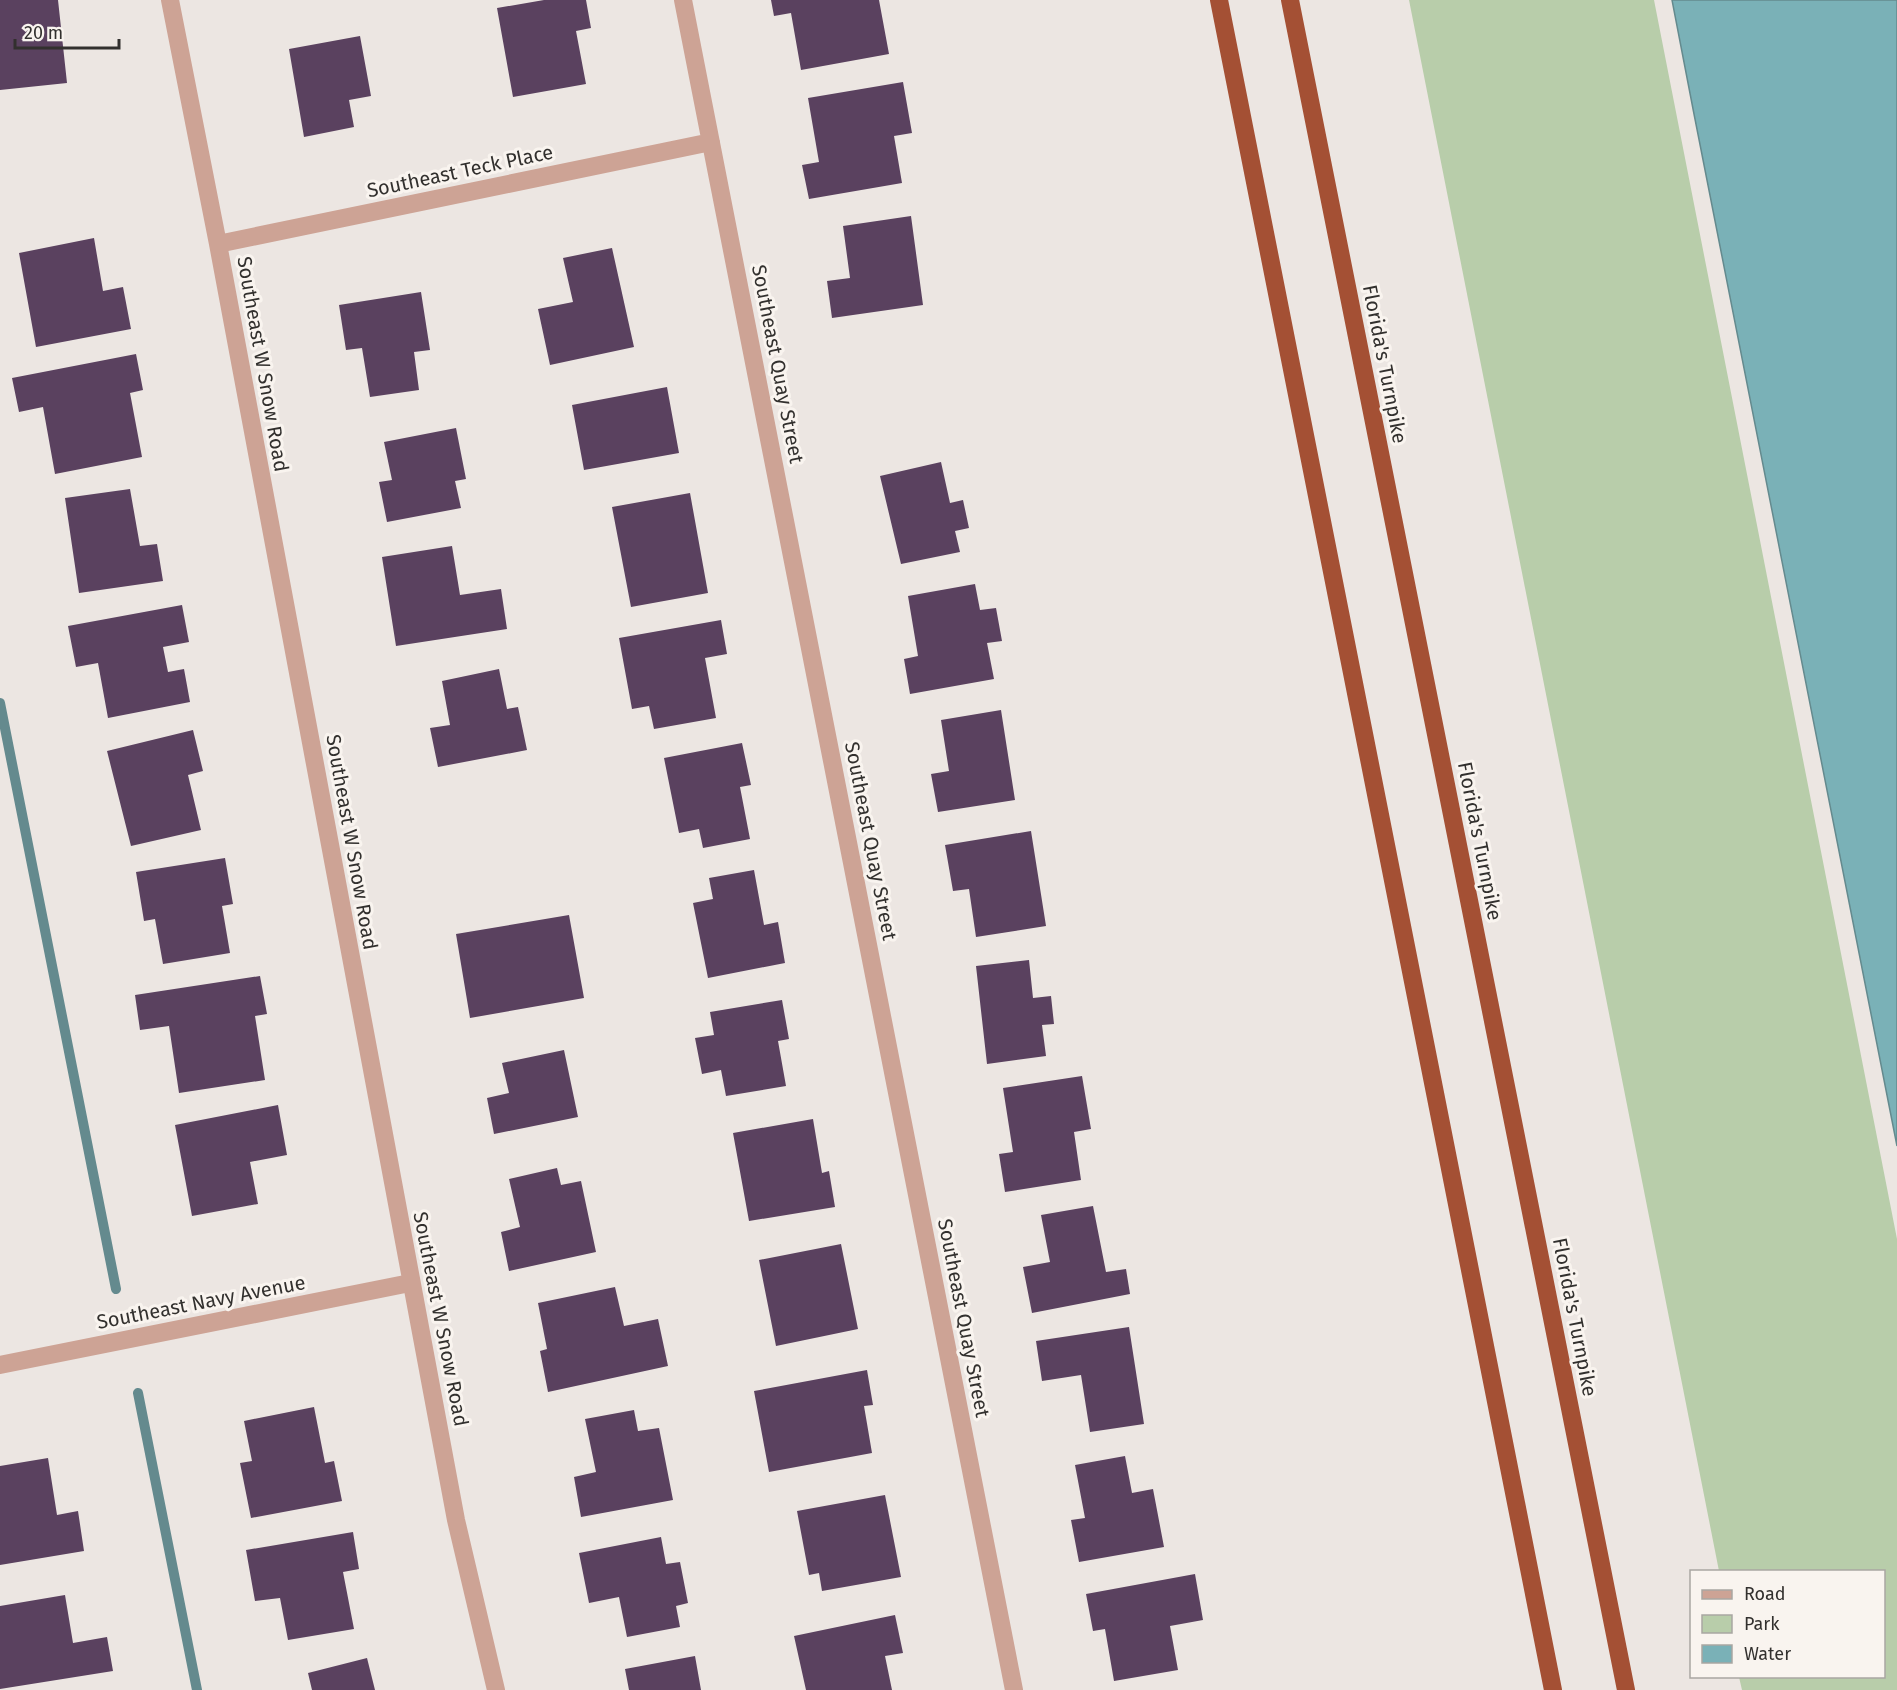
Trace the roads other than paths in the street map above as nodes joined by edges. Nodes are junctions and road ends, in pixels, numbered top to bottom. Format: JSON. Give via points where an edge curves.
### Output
{"nodes":[{"id":1,"x":170,"y":0,"type":"edge"},
{"id":2,"x":683,"y":0,"type":"edge"},
{"id":3,"x":1220,"y":0,"type":"edge"},
{"id":4,"x":1290,"y":0,"type":"edge"},
{"id":5,"x":711,"y":142,"type":"junction"},
{"id":6,"x":219,"y":244,"type":"junction"},
{"id":7,"x":410,"y":1282,"type":"junction"},
{"id":8,"x":0,"y":1365,"type":"edge"},
{"id":9,"x":496,"y":1690,"type":"edge"},
{"id":10,"x":1014,"y":1690,"type":"edge"},
{"id":11,"x":1553,"y":1690,"type":"edge"},
{"id":12,"x":1626,"y":1690,"type":"edge"}],
"edges":[{"from":1,"to":6,"type":"street","name":"Southeast W Snow Road"},
{"from":2,"to":5,"type":"street","name":"Southeast Quay Street"},
{"from":3,"to":11,"type":"highway"},
{"from":4,"to":12,"type":"highway","name":"Florida's Turnpike"},
{"from":5,"to":6,"type":"street","name":"Southeast Teck Place"},
{"from":5,"to":10,"type":"street","name":"Southeast Quay Street"},
{"from":6,"to":7,"type":"street","name":"Southeast W Snow Road"},
{"from":7,"to":8,"type":"street","name":"Southeast Navy Avenue"},
{"from":7,"to":9,"type":"street","name":"Southeast W Snow Road","via":[[456,1520]]}]}
